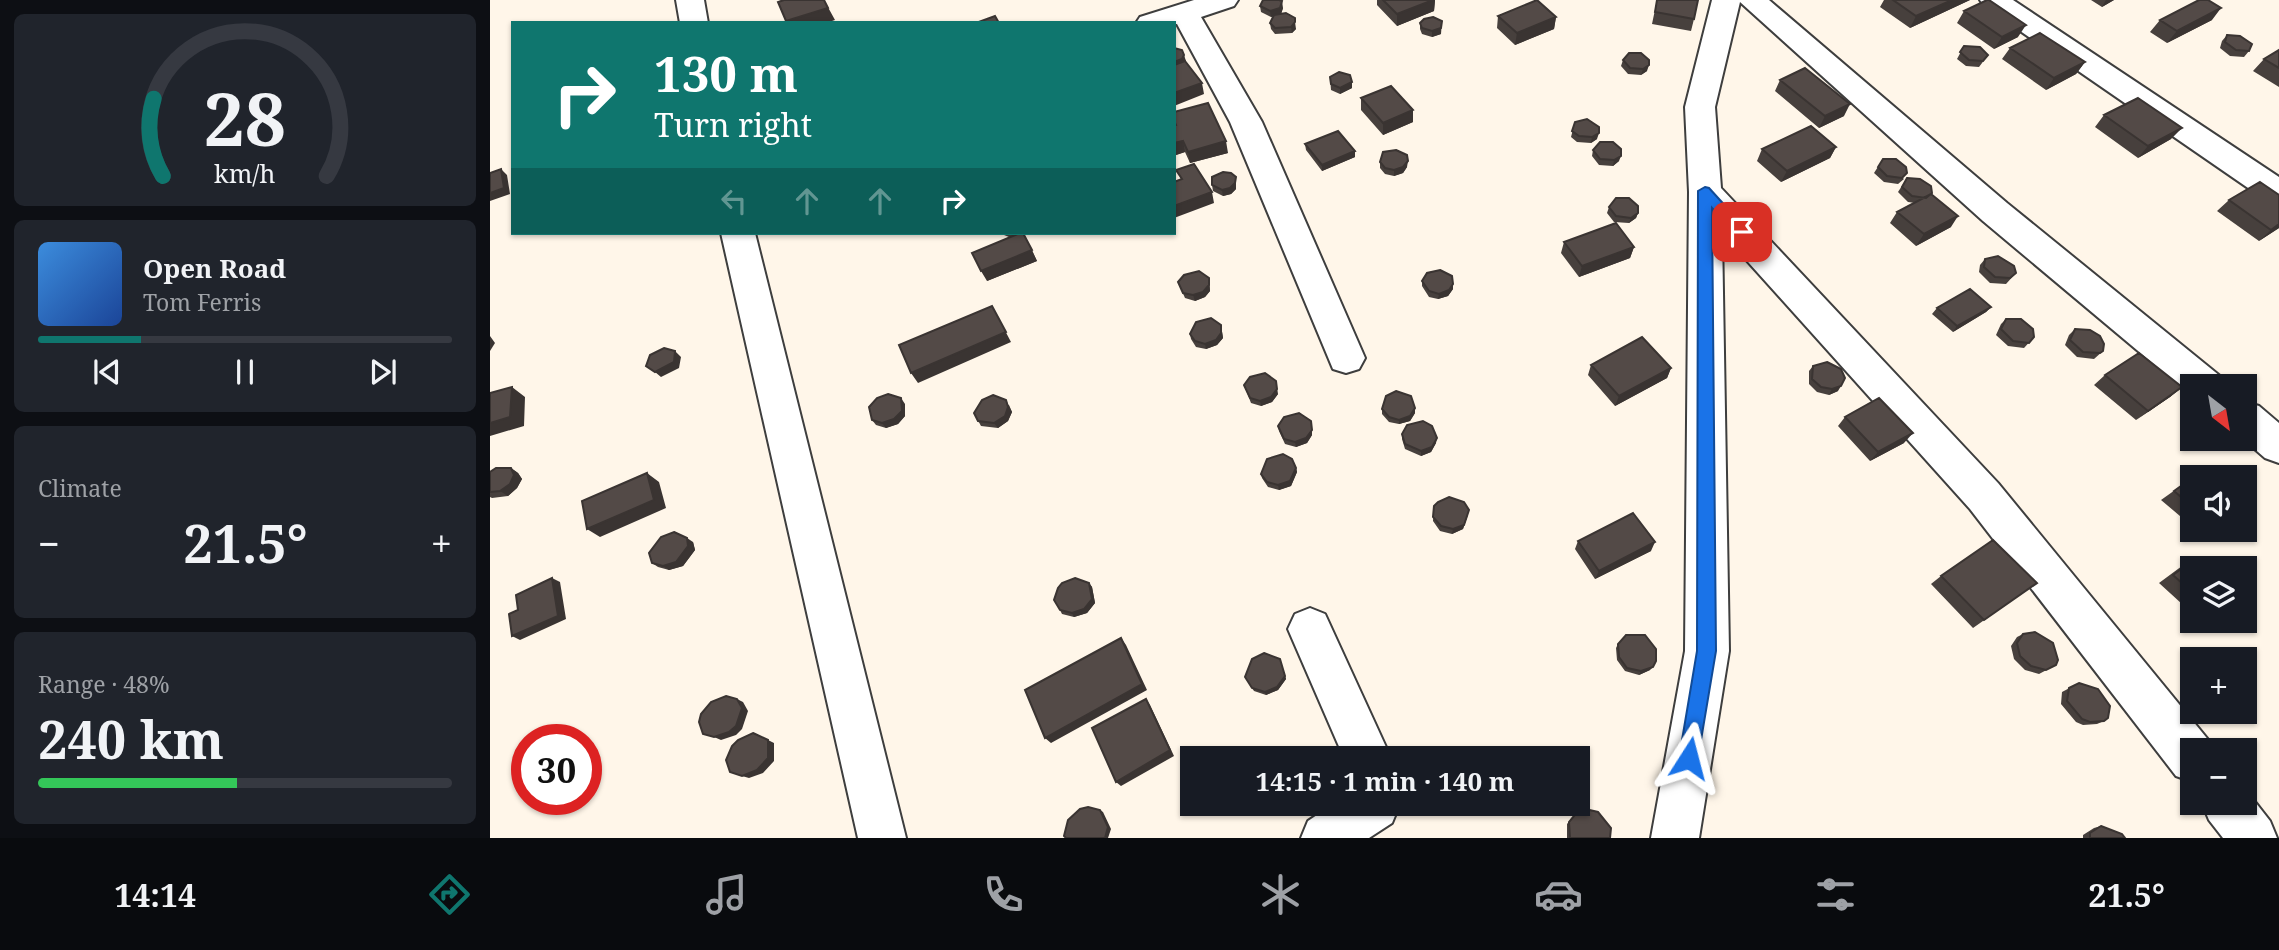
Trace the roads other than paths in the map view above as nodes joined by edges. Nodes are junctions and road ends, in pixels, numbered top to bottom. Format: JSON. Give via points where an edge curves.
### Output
{"nodes":[{"id":1,"x":690,"y":0,"type":"edge"},
{"id":2,"x":1224,"y":0,"type":"edge"},
{"id":3,"x":1726,"y":0,"type":"edge"},
{"id":4,"x":1752,"y":0,"type":"edge"},
{"id":5,"x":1994,"y":0,"type":"edge"},
{"id":6,"x":1185,"y":13,"type":"junction"},
{"id":7,"x":694,"y":21,"type":"edge"},
{"id":8,"x":1157,"y":21,"type":"edge"},
{"id":9,"x":1705,"y":191,"type":"junction"},
{"id":10,"x":2279,"y":193,"type":"edge"},
{"id":11,"x":738,"y":235,"type":"edge"},
{"id":12,"x":1346,"y":358,"type":"dead end"},
{"id":13,"x":2191,"y":374,"type":"edge"},
{"id":14,"x":2258,"y":429,"type":"edge"},
{"id":15,"x":2279,"y":446,"type":"edge"},
{"id":16,"x":1310,"y":629,"type":"dead end"},
{"id":17,"x":2180,"y":742,"type":"edge"},
{"id":18,"x":1363,"y":746,"type":"edge"},
{"id":19,"x":2235,"y":815,"type":"edge"},
{"id":20,"x":1359,"y":816,"type":"edge"},
{"id":21,"x":882,"y":838,"type":"edge"},
{"id":22,"x":1325,"y":838,"type":"edge"},
{"id":23,"x":1675,"y":838,"type":"edge"},
{"id":24,"x":2253,"y":838,"type":"edge"}],
"edges":[{"from":1,"to":7,"type":"street"},
{"from":2,"to":6,"type":"street"},
{"from":3,"to":9,"type":"street","via":[[1700,107]]},
{"from":4,"to":13,"type":"street","via":[[1995,212]]},
{"from":5,"to":10,"type":"street"},
{"from":6,"to":8,"type":"street"},
{"from":6,"to":12,"type":"street","via":[[1246,122]]},
{"from":9,"to":17,"type":"street","via":[[1984,496]]},
{"from":9,"to":23,"type":"street","via":[[1707,651]]},
{"from":11,"to":21,"type":"street"},
{"from":14,"to":15,"type":"street"},
{"from":16,"to":18,"type":"street"},
{"from":19,"to":24,"type":"street"},
{"from":20,"to":22,"type":"street"}]}
